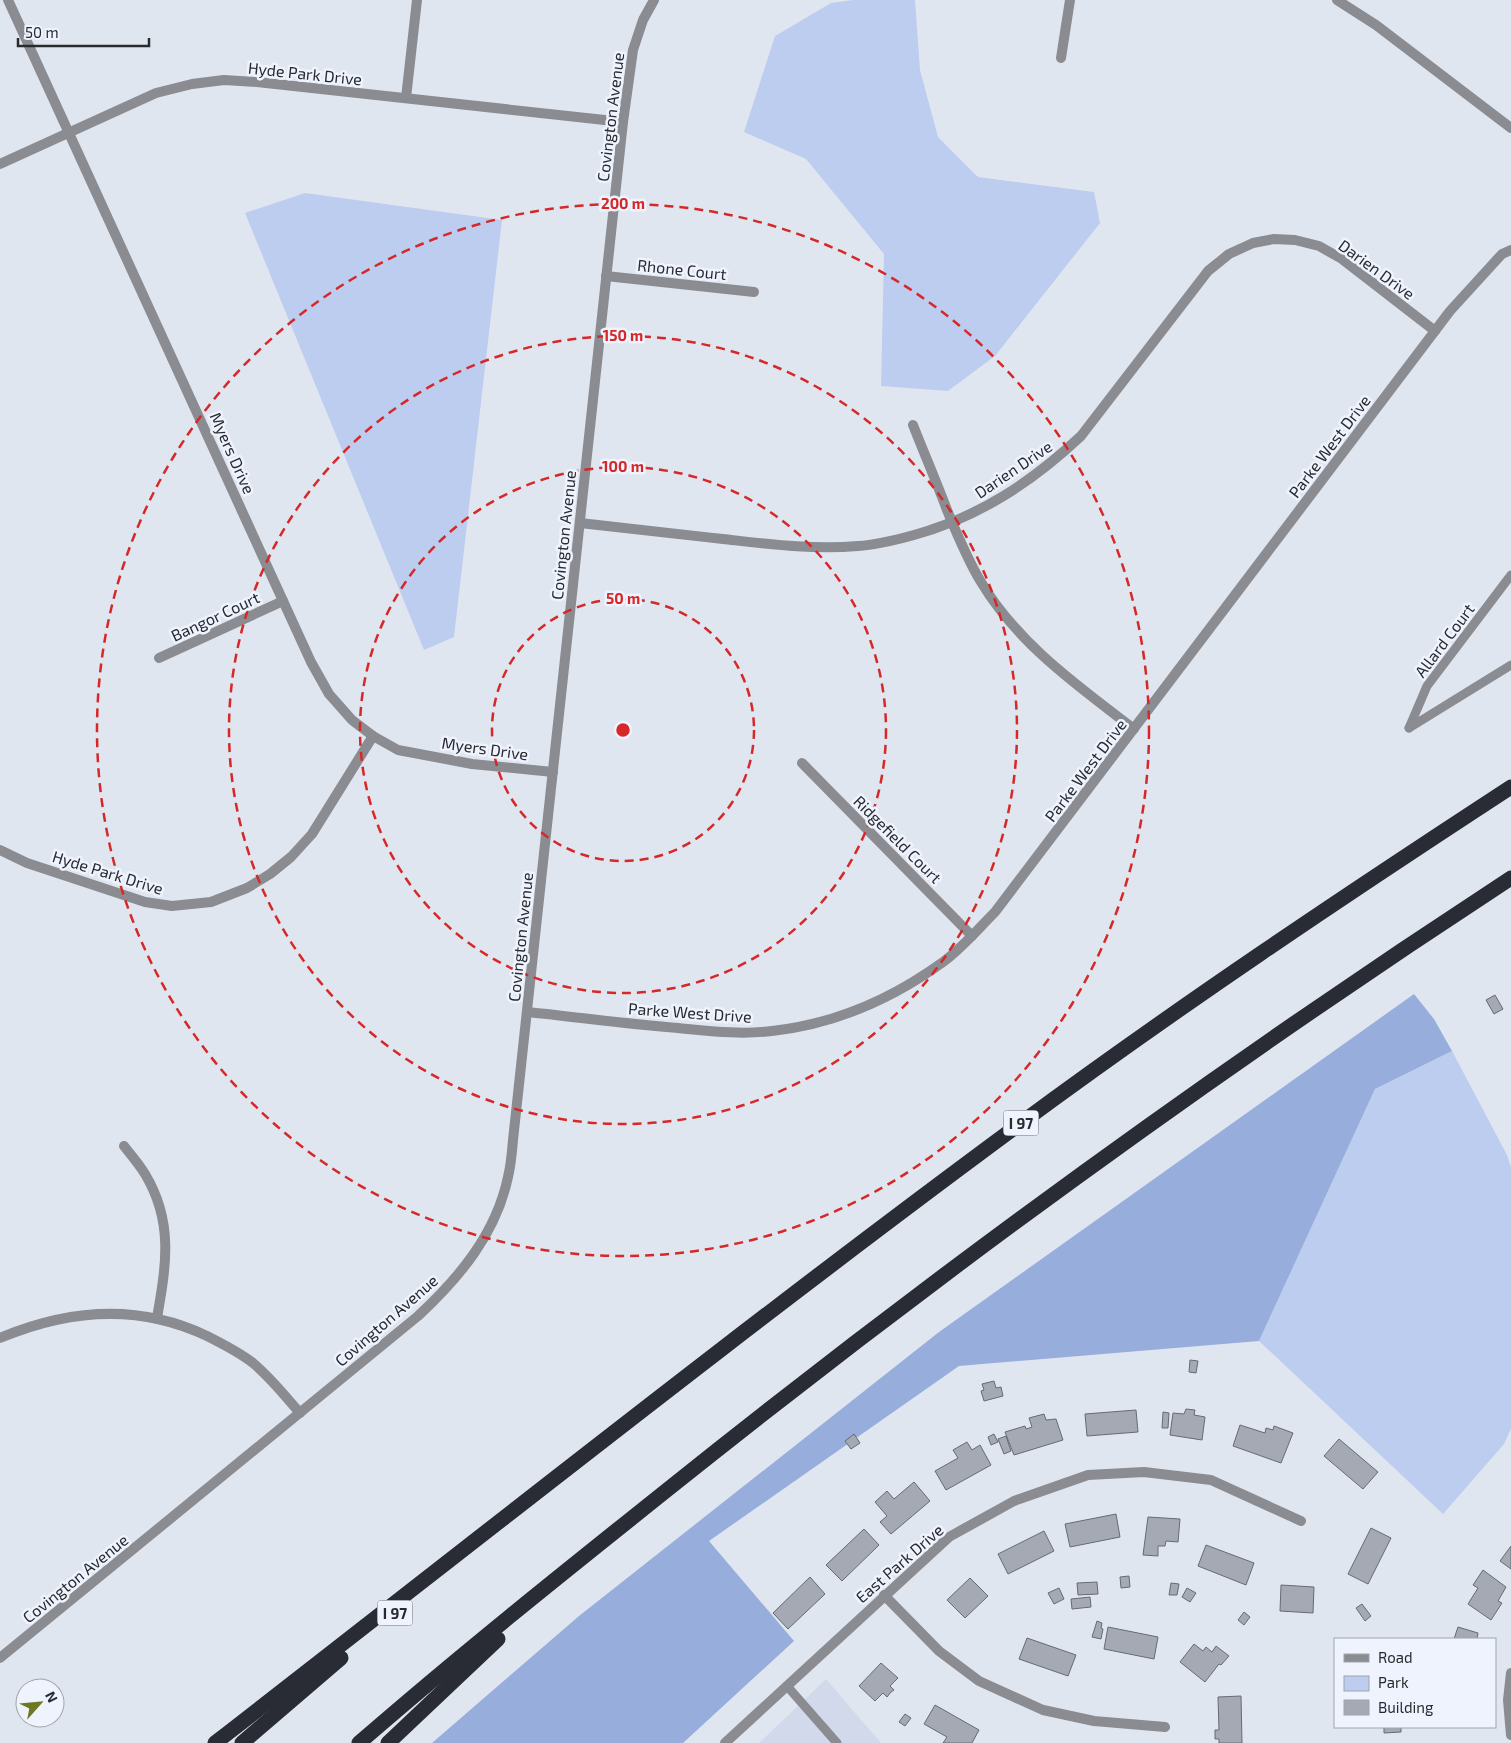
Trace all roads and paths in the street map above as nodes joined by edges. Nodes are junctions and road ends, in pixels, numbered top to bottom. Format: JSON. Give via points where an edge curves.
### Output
{"nodes":[{"id":1,"x":8,"y":0,"type":"edge"},
{"id":2,"x":417,"y":0,"type":"edge"},
{"id":3,"x":654,"y":0,"type":"edge"},
{"id":4,"x":1070,"y":0,"type":"edge"},
{"id":5,"x":1336,"y":0,"type":"edge"},
{"id":6,"x":1061,"y":58,"type":"dead end"},
{"id":7,"x":406,"y":98,"type":"junction"},
{"id":8,"x":623,"y":122,"type":"junction"},
{"id":9,"x":1511,"y":128,"type":"edge"},
{"id":10,"x":69,"y":132,"type":"junction"},
{"id":11,"x":0,"y":164,"type":"edge"},
{"id":12,"x":1511,"y":250,"type":"edge"},
{"id":13,"x":606,"y":276,"type":"junction"},
{"id":14,"x":754,"y":292,"type":"dead end"},
{"id":15,"x":1435,"y":331,"type":"junction"},
{"id":16,"x":913,"y":425,"type":"dead end"},
{"id":17,"x":952,"y":522,"type":"junction"},
{"id":18,"x":580,"y":523,"type":"junction"},
{"id":19,"x":1511,"y":575,"type":"edge"},
{"id":20,"x":283,"y":601,"type":"junction"},
{"id":21,"x":159,"y":658,"type":"dead end"},
{"id":22,"x":1511,"y":665,"type":"edge"},
{"id":23,"x":1134,"y":729,"type":"junction"},
{"id":24,"x":374,"y":736,"type":"junction"},
{"id":25,"x":802,"y":763,"type":"dead end"},
{"id":26,"x":553,"y":772,"type":"junction"},
{"id":27,"x":1511,"y":787,"type":"edge"},
{"id":28,"x":0,"y":850,"type":"edge"},
{"id":29,"x":1511,"y":878,"type":"edge"},
{"id":30,"x":972,"y":936,"type":"junction"},
{"id":31,"x":527,"y":1012,"type":"junction"},
{"id":32,"x":124,"y":1146,"type":"dead end"},
{"id":33,"x":157,"y":1318,"type":"junction"},
{"id":34,"x":0,"y":1338,"type":"edge"},
{"id":35,"x":300,"y":1413,"type":"junction"},
{"id":36,"x":549,"y":1484,"type":"junction"},
{"id":37,"x":1300,"y":1521,"type":"dead end"},
{"id":38,"x":594,"y":1548,"type":"junction"},
{"id":39,"x":884,"y":1595,"type":"junction"},
{"id":40,"x":0,"y":1658,"type":"edge"},
{"id":41,"x":1511,"y":1672,"type":"edge"},
{"id":42,"x":786,"y":1686,"type":"junction"},
{"id":43,"x":1165,"y":1727,"type":"dead end"},
{"id":44,"x":1511,"y":1735,"type":"edge"},
{"id":45,"x":215,"y":1743,"type":"edge"},
{"id":46,"x":242,"y":1743,"type":"edge"},
{"id":47,"x":359,"y":1743,"type":"edge"},
{"id":48,"x":388,"y":1743,"type":"edge"},
{"id":49,"x":725,"y":1743,"type":"edge"},
{"id":50,"x":837,"y":1743,"type":"edge"}],
"edges":[{"from":1,"to":10,"type":"street","name":"Myers Drive"},
{"from":2,"to":7,"type":"street"},
{"from":3,"to":8,"type":"street","name":"Covington Avenue","via":[[633,50]]},
{"from":4,"to":6,"type":"street"},
{"from":5,"to":9,"type":"street","via":[[1376,25]]},
{"from":7,"to":8,"type":"street","name":"Hyde Park Drive"},
{"from":7,"to":10,"type":"street","name":"Hyde Park Drive","via":[[224,80],[156,93]]},
{"from":8,"to":13,"type":"street","name":"Covington Avenue"},
{"from":10,"to":11,"type":"street","name":"Hyde Park Drive"},
{"from":10,"to":20,"type":"street","name":"Myers Drive"},
{"from":12,"to":15,"type":"street","name":"Parke West Drive","via":[[1502,254]]},
{"from":13,"to":14,"type":"street","name":"Rhone Court"},
{"from":13,"to":18,"type":"street","name":"Covington Avenue"},
{"from":15,"to":17,"type":"street","name":"Darien Drive","via":[[1342,259],[1319,246],[1274,239],[1253,243],[1229,254],[1208,271],[1081,436],[1032,478],[978,511]]},
{"from":15,"to":23,"type":"street","name":"Parke West Drive"},
{"from":16,"to":17,"type":"street"},
{"from":17,"to":18,"type":"street","name":"Darien Drive","via":[[895,540],[820,548]]},
{"from":17,"to":23,"type":"street","via":[[981,583],[1004,615],[1060,672]]},
{"from":18,"to":26,"type":"street","name":"Covington Avenue"},
{"from":19,"to":22,"type":"lane","name":"Allard Court","via":[[1427,686],[1409,728]]},
{"from":20,"to":21,"type":"street","name":"Bangor Court"},
{"from":20,"to":24,"type":"street","name":"Myers Drive","via":[[329,694],[352,720]]},
{"from":23,"to":30,"type":"street","name":"Parke West Drive","via":[[1001,905]]},
{"from":24,"to":26,"type":"street","name":"Myers Drive","via":[[398,750],[472,764]]},
{"from":24,"to":28,"type":"street","name":"Hyde Park Drive","via":[[312,834],[291,858],[247,888],[211,902],[172,906],[145,902],[27,863]]},
{"from":25,"to":30,"type":"street","name":"Ridgefield Court"},
{"from":26,"to":31,"type":"street","name":"Covington Avenue"},
{"from":27,"to":36,"type":"highway","number":"I 97","via":[[1214,985],[1020,1124]]},
{"from":29,"to":38,"type":"highway","via":[[1239,1061],[1064,1186],[730,1439]]},
{"from":30,"to":31,"type":"street","name":"Parke West Drive","via":[[944,961],[878,1001],[808,1026],[730,1033]]},
{"from":31,"to":35,"type":"street","name":"Covington Avenue","via":[[508,1178],[487,1233],[470,1262],[446,1290]]},
{"from":32,"to":33,"type":"street","via":[[145,1174],[158,1199],[165,1228],[167,1255]]},
{"from":33,"to":34,"type":"street","via":[[95,1313],[37,1324]]},
{"from":33,"to":35,"type":"street","via":[[192,1329],[251,1362]]},
{"from":35,"to":40,"type":"street","name":"Covington Avenue"},
{"from":36,"to":45,"type":"highway"},
{"from":36,"to":46,"type":"highway","number":"I 97"},
{"from":37,"to":39,"type":"street","name":"East Park Drive","via":[[1211,1480],[1144,1472],[1088,1474],[1014,1501],[949,1537]]},
{"from":38,"to":47,"type":"highway"},
{"from":38,"to":48,"type":"highway"},
{"from":39,"to":42,"type":"street","name":"East Park Drive"},
{"from":39,"to":43,"type":"street","via":[[939,1651],[979,1681],[1043,1710],[1094,1721]]},
{"from":41,"to":44,"type":"street","via":[[1508,1700]]},
{"from":42,"to":49,"type":"street","name":"East Park Drive"},
{"from":42,"to":50,"type":"lane"}]}
